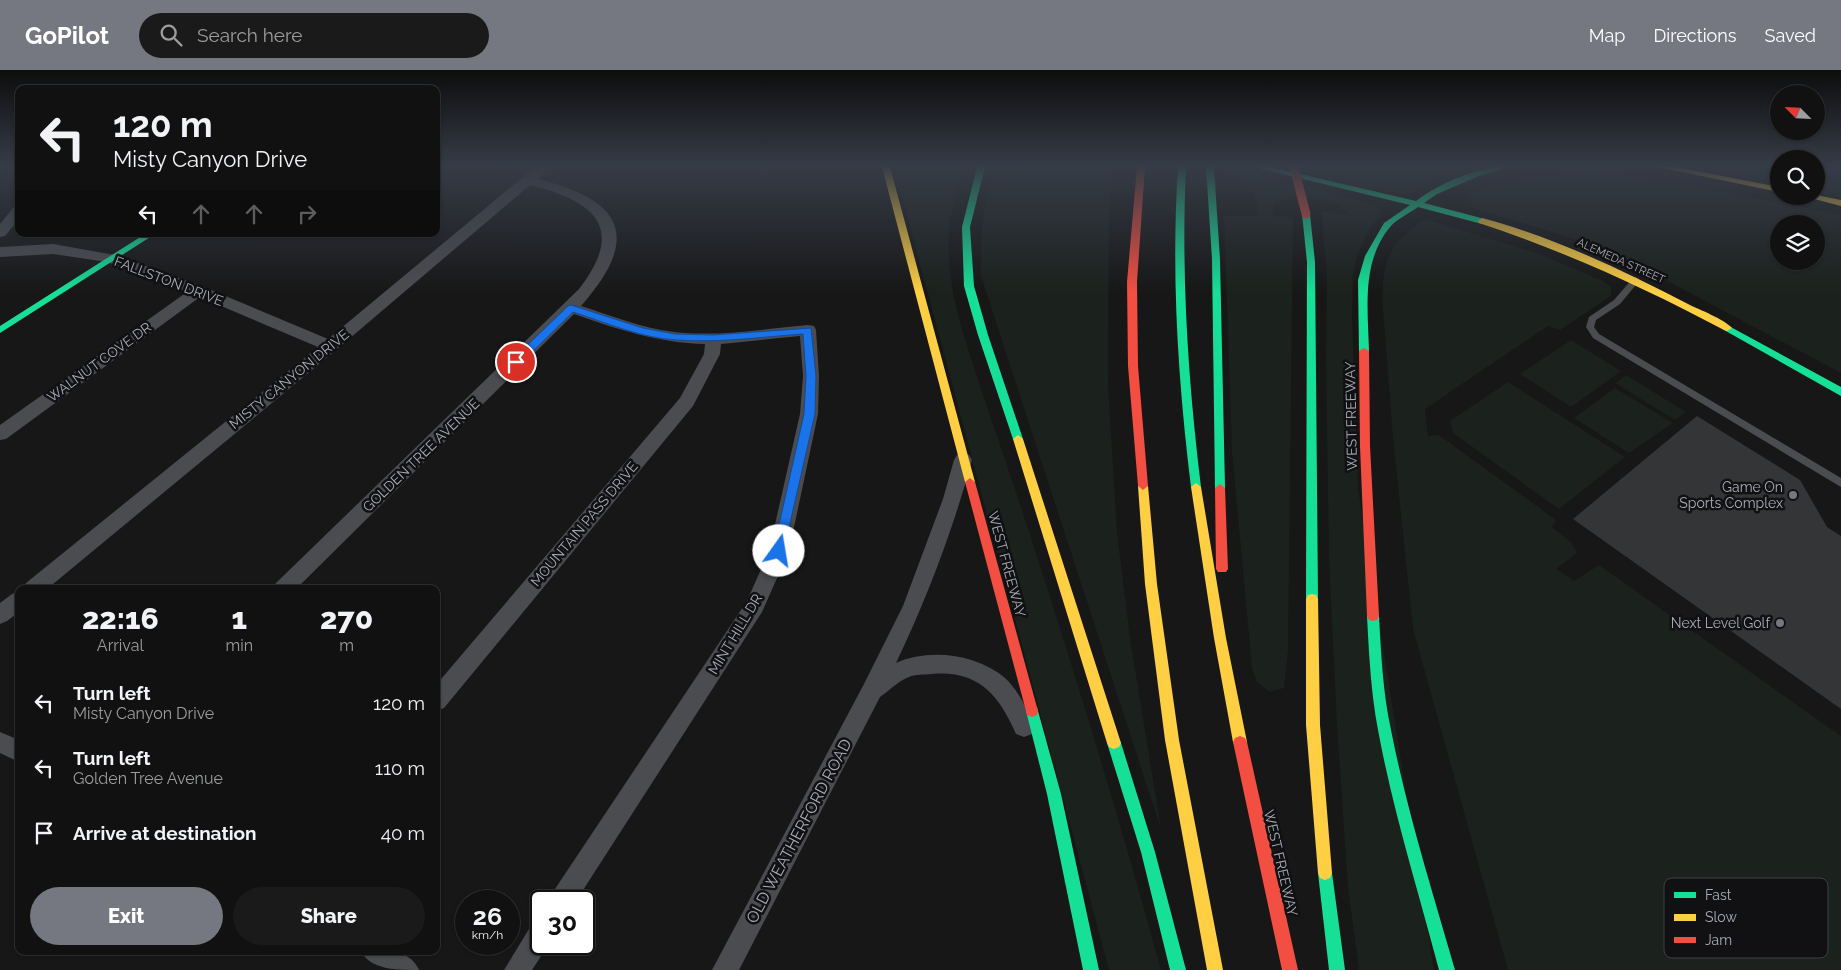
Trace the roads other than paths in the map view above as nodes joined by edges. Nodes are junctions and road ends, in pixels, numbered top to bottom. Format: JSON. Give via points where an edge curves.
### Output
{"nodes":[{"id":1,"x":493,"y":209,"type":"edge"},
{"id":2,"x":596,"y":209,"type":"edge"},
{"id":3,"x":897,"y":209,"type":"edge"},
{"id":4,"x":970,"y":209,"type":"edge"},
{"id":5,"x":1138,"y":209,"type":"edge"},
{"id":6,"x":1180,"y":209,"type":"edge"},
{"id":7,"x":1213,"y":209,"type":"edge"},
{"id":8,"x":1305,"y":209,"type":"edge"},
{"id":9,"x":1410,"y":209,"type":"edge"},
{"id":10,"x":1436,"y":209,"type":"edge"},
{"id":11,"x":1464,"y":209,"type":"edge"},
{"id":12,"x":15,"y":215,"type":"edge"},
{"id":13,"x":1473,"y":219,"type":"junction"},
{"id":14,"x":0,"y":233,"type":"edge"},
{"id":15,"x":146,"y":237,"type":"edge"},
{"id":16,"x":0,"y":252,"type":"edge"},
{"id":17,"x":110,"y":258,"type":"junction"},
{"id":18,"x":1122,"y":259,"type":"dead end"},
{"id":19,"x":1636,"y":280,"type":"junction"},
{"id":20,"x":1132,"y":282,"type":"junction"},
{"id":21,"x":199,"y":292,"type":"junction"},
{"id":22,"x":571,"y":308,"type":"junction"},
{"id":23,"x":0,"y":330,"type":"edge"},
{"id":24,"x":713,"y":338,"type":"junction"},
{"id":25,"x":330,"y":346,"type":"junction"},
{"id":26,"x":1841,"y":392,"type":"edge"},
{"id":27,"x":0,"y":434,"type":"edge"},
{"id":28,"x":964,"y":460,"type":"junction"},
{"id":29,"x":1841,"y":483,"type":"edge"},
{"id":30,"x":38,"y":585,"type":"edge"},
{"id":31,"x":287,"y":585,"type":"edge"},
{"id":32,"x":15,"y":603,"type":"edge"},
{"id":33,"x":1215,"y":610,"type":"junction"},
{"id":34,"x":0,"y":616,"type":"edge"},
{"id":35,"x":872,"y":691,"type":"junction"},
{"id":36,"x":440,"y":695,"type":"edge"},
{"id":37,"x":0,"y":742,"type":"edge"},
{"id":38,"x":15,"y":750,"type":"edge"},
{"id":39,"x":1054,"y":794,"type":"junction"},
{"id":40,"x":569,"y":890,"type":"edge"},
{"id":41,"x":530,"y":950,"type":"edge"},
{"id":42,"x":380,"y":955,"type":"edge"},
{"id":43,"x":406,"y":970,"type":"edge"},
{"id":44,"x":517,"y":970,"type":"edge"},
{"id":45,"x":725,"y":970,"type":"edge"},
{"id":46,"x":1091,"y":970,"type":"edge"},
{"id":47,"x":1178,"y":970,"type":"edge"},
{"id":48,"x":1215,"y":970,"type":"edge"},
{"id":49,"x":1290,"y":970,"type":"edge"},
{"id":50,"x":1337,"y":970,"type":"edge"},
{"id":51,"x":1447,"y":970,"type":"edge"}],
"edges":[{"from":1,"to":25,"type":"street","name":"MISTY CANYON DRIVE"},
{"from":2,"to":22,"type":"street","name":"GOLDEN TREE AVENUE","via":[[605,218],[612,237],[609,252],[590,287]]},
{"from":3,"to":28,"type":"main road","name":"WEST FREEWAY"},
{"from":4,"to":47,"type":"main road","via":[[965,251],[969,286],[1146,842]]},
{"from":5,"to":20,"type":"main road"},
{"from":6,"to":33,"type":"main road","name":"WEST FREEWAY","via":[[1179,283],[1184,375]]},
{"from":7,"to":33,"type":"main road","via":[[1223,563]]},
{"from":8,"to":50,"type":"main road","bridge":true,"via":[[1311,262],[1313,725]]},
{"from":9,"to":51,"type":"main road","name":"WEST FREEWAY","via":[[1387,225],[1369,256],[1363,280],[1365,446],[1375,650],[1384,728]]},
{"from":10,"to":13,"type":"main road","name":"ALEMEDA STREET"},
{"from":11,"to":13,"type":"main road"},
{"from":12,"to":14,"type":"street"},
{"from":13,"to":19,"type":"main road","name":"ALEMEDA STREET","via":[[1552,244]]},
{"from":15,"to":17,"type":"main road"},
{"from":16,"to":17,"type":"street","name":"FALLSTON DRIVE","via":[[53,250]]},
{"from":17,"to":21,"type":"street","name":"FALLSTON DRIVE"},
{"from":17,"to":23,"type":"main road"},
{"from":18,"to":20,"type":"main road","via":[[1122,268]]},
{"from":19,"to":26,"type":"main road","name":"ALEMEDA STREET"},
{"from":19,"to":29,"type":"lane","via":[[1617,302],[1592,319],[1590,327],[1596,336]]},
{"from":20,"to":48,"type":"main road","via":[[1133,366],[1151,584],[1172,740]]},
{"from":21,"to":25,"type":"street","name":"FALLSTON DRIVE"},
{"from":21,"to":27,"type":"street","name":"WALNUT COVE DR"},
{"from":22,"to":24,"type":"street","via":[[642,331],[675,337]]},
{"from":22,"to":31,"type":"street","name":"GOLDEN TREE AVENUE"},
{"from":24,"to":36,"type":"street","name":"MOUNTAIN PASS DRIVE","via":[[712,354],[687,402]]},
{"from":24,"to":40,"type":"street","name":"MINT HILL DR","via":[[808,330],[810,414],[779,551],[755,606]]},
{"from":25,"to":30,"type":"street","name":"MISTY CANYON DRIVE"},
{"from":28,"to":35,"type":"street","name":"OLD WEATHERFORD ROAD","via":[[913,606]]},
{"from":28,"to":39,"type":"main road","name":"WEST FREEWAY"},
{"from":32,"to":34,"type":"street"},
{"from":33,"to":49,"type":"main road","name":"WEST FREEWAY","via":[[1242,761]]},
{"from":35,"to":39,"type":"street","name":"OLD WEATHERFORD ROAD","via":[[904,668],[941,663],[966,666],[994,682],[1017,708],[1039,769]]},
{"from":35,"to":45,"type":"street","name":"OLD WEATHERFORD ROAD"},
{"from":37,"to":38,"type":"street"},
{"from":39,"to":46,"type":"main road","name":"WEST FREEWAY"},
{"from":41,"to":44,"type":"street"},
{"from":42,"to":43,"type":"street"}]}
